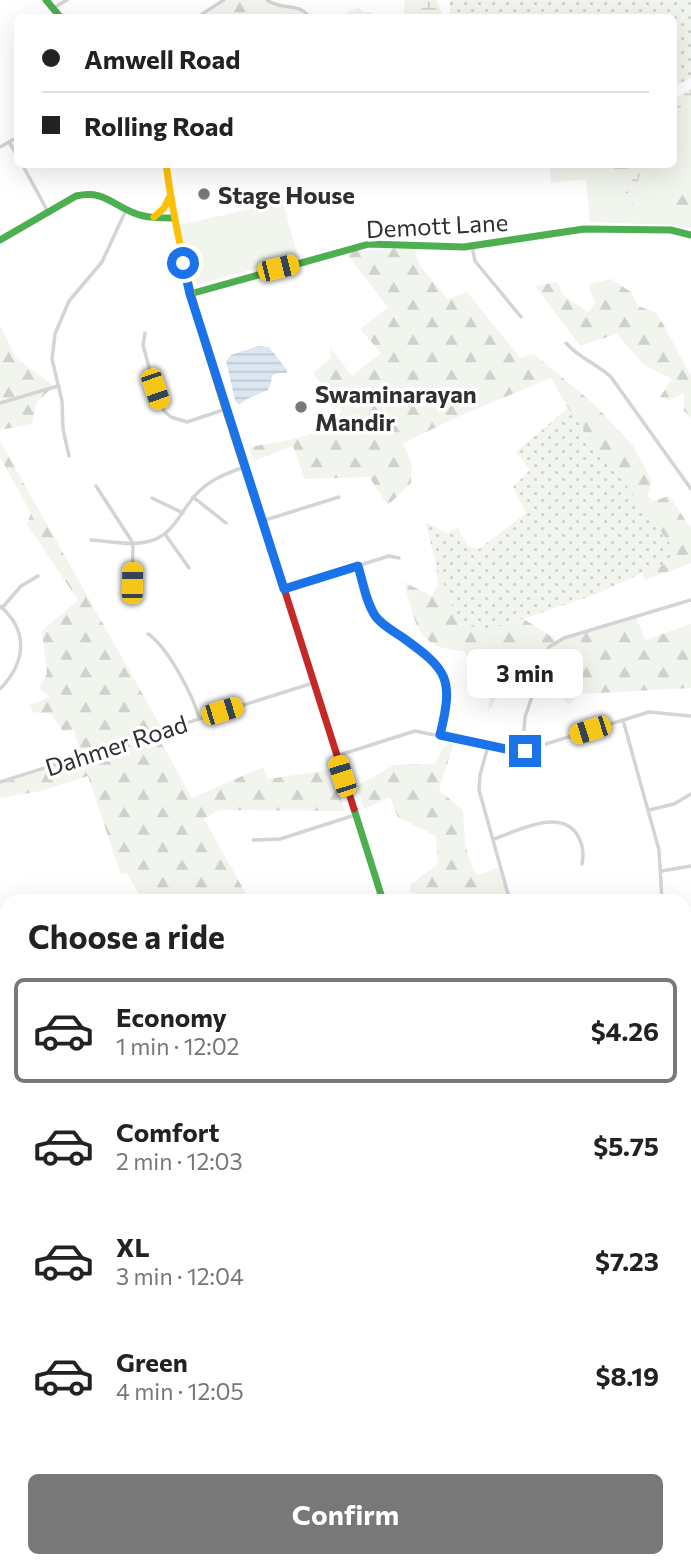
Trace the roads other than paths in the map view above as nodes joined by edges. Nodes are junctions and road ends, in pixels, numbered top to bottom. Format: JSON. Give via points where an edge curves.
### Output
{"nodes":[{"id":1,"x":46,"y":0,"type":"edge"},
{"id":2,"x":67,"y":0,"type":"edge"},
{"id":3,"x":224,"y":0,"type":"edge"},
{"id":4,"x":267,"y":0,"type":"edge"},
{"id":5,"x":53,"y":8,"type":"junction"},
{"id":6,"x":58,"y":14,"type":"edge"},
{"id":7,"x":202,"y":14,"type":"edge"},
{"id":8,"x":306,"y":14,"type":"edge"},
{"id":9,"x":14,"y":140,"type":"edge"},
{"id":10,"x":9,"y":142,"type":"junction"},
{"id":11,"x":0,"y":148,"type":"edge"},
{"id":12,"x":14,"y":150,"type":"edge"},
{"id":13,"x":24,"y":168,"type":"edge"},
{"id":14,"x":167,"y":168,"type":"edge"},
{"id":15,"x":170,"y":195,"type":"junction"},
{"id":16,"x":126,"y":210,"type":"junction"},
{"id":17,"x":48,"y":212,"type":"junction"},
{"id":18,"x":154,"y":217,"type":"junction"},
{"id":19,"x":173,"y":218,"type":"junction"},
{"id":20,"x":691,"y":235,"type":"edge"},
{"id":21,"x":0,"y":240,"type":"edge"},
{"id":22,"x":471,"y":246,"type":"junction"},
{"id":23,"x":190,"y":294,"type":"junction"},
{"id":24,"x":521,"y":317,"type":"dead end"},
{"id":25,"x":145,"y":333,"type":"dead end"},
{"id":26,"x":566,"y":343,"type":"dead end"},
{"id":27,"x":58,"y":386,"type":"junction"},
{"id":28,"x":0,"y":404,"type":"edge"},
{"id":29,"x":226,"y":409,"type":"junction"},
{"id":30,"x":69,"y":456,"type":"dead end"},
{"id":31,"x":244,"y":467,"type":"junction"},
{"id":32,"x":96,"y":486,"type":"dead end"},
{"id":33,"x":691,"y":489,"type":"edge"},
{"id":34,"x":193,"y":497,"type":"junction"},
{"id":35,"x":340,"y":497,"type":"dead end"},
{"id":36,"x":152,"y":498,"type":"dead end"},
{"id":37,"x":183,"y":513,"type":"junction"},
{"id":38,"x":262,"y":521,"type":"junction"},
{"id":39,"x":226,"y":523,"type":"dead end"},
{"id":40,"x":165,"y":534,"type":"junction"},
{"id":41,"x":91,"y":540,"type":"dead end"},
{"id":42,"x":133,"y":543,"type":"junction"},
{"id":43,"x":399,"y":558,"type":"dead end"},
{"id":44,"x":358,"y":566,"type":"junction"},
{"id":45,"x":189,"y":568,"type":"dead end"},
{"id":46,"x":38,"y":576,"type":"dead end"},
{"id":47,"x":132,"y":583,"type":"dead end"},
{"id":48,"x":284,"y":589,"type":"junction"},
{"id":49,"x":691,"y":600,"type":"edge"},
{"id":50,"x":1,"y":607,"type":"edge"},
{"id":51,"x":148,"y":634,"type":"dead end"},
{"id":52,"x":313,"y":683,"type":"junction"},
{"id":53,"x":0,"y":689,"type":"edge"},
{"id":54,"x":691,"y":716,"type":"edge"},
{"id":55,"x":199,"y":718,"type":"junction"},
{"id":56,"x":623,"y":720,"type":"junction"},
{"id":57,"x":440,"y":735,"type":"junction"},
{"id":58,"x":488,"y":746,"type":"junction"},
{"id":59,"x":529,"y":750,"type":"junction"},
{"id":60,"x":336,"y":756,"type":"junction"},
{"id":61,"x":0,"y":782,"type":"edge"},
{"id":62,"x":691,"y":794,"type":"edge"},
{"id":63,"x":649,"y":810,"type":"junction"},
{"id":64,"x":355,"y":815,"type":"junction"},
{"id":65,"x":494,"y":839,"type":"junction"},
{"id":66,"x":253,"y":840,"type":"dead end"},
{"id":67,"x":582,"y":864,"type":"dead end"},
{"id":68,"x":691,"y":866,"type":"edge"},
{"id":69,"x":661,"y":871,"type":"junction"},
{"id":70,"x":381,"y":894,"type":"edge"},
{"id":71,"x":508,"y":894,"type":"edge"},
{"id":72,"x":662,"y":894,"type":"edge"}],
"edges":[{"from":1,"to":5,"type":"main road"},
{"from":2,"to":5,"type":"street"},
{"from":3,"to":7,"type":"street"},
{"from":4,"to":8,"type":"street"},
{"from":5,"to":6,"type":"main road"},
{"from":9,"to":10,"type":"street"},
{"from":10,"to":11,"type":"street"},
{"from":10,"to":12,"type":"street"},
{"from":13,"to":17,"type":"street"},
{"from":14,"to":15,"type":"main road"},
{"from":15,"to":18,"type":"main road"},
{"from":15,"to":19,"type":"main road"},
{"from":16,"to":17,"type":"main road","via":[[90,193]]},
{"from":16,"to":18,"type":"main road"},
{"from":16,"to":27,"type":"street","via":[[102,262],[69,301],[59,321],[52,351]]},
{"from":17,"to":21,"type":"main road"},
{"from":18,"to":19,"type":"main road"},
{"from":19,"to":23,"type":"main road"},
{"from":20,"to":22,"type":"main road","name":"Demott Lane","via":[[656,229],[584,229]]},
{"from":22,"to":23,"type":"main road","name":"Demott Lane","via":[[369,244]]},
{"from":22,"to":24,"type":"street","via":[[475,261]]},
{"from":23,"to":29,"type":"main road"},
{"from":25,"to":29,"type":"street","via":[[143,345],[164,411],[187,422]]},
{"from":26,"to":33,"type":"street","via":[[611,377]]},
{"from":27,"to":28,"type":"street"},
{"from":27,"to":30,"type":"street"},
{"from":29,"to":31,"type":"main road"},
{"from":31,"to":34,"type":"street","via":[[214,480]]},
{"from":31,"to":38,"type":"main road"},
{"from":32,"to":42,"type":"street"},
{"from":34,"to":37,"type":"street"},
{"from":34,"to":39,"type":"street"},
{"from":35,"to":38,"type":"street"},
{"from":36,"to":37,"type":"street"},
{"from":37,"to":40,"type":"street"},
{"from":38,"to":48,"type":"main road"},
{"from":40,"to":42,"type":"street"},
{"from":40,"to":45,"type":"street"},
{"from":41,"to":42,"type":"street"},
{"from":42,"to":47,"type":"street"},
{"from":43,"to":44,"type":"street","via":[[389,556]]},
{"from":44,"to":48,"type":"street"},
{"from":44,"to":57,"type":"street","via":[[376,617],[441,670],[448,689]]},
{"from":46,"to":50,"type":"street"},
{"from":48,"to":52,"type":"main road"},
{"from":49,"to":59,"type":"street","via":[[552,644],[525,717]]},
{"from":50,"to":53,"type":"street","via":[[16,626],[21,652],[14,672]]},
{"from":51,"to":55,"type":"street","via":[[167,655]]},
{"from":52,"to":55,"type":"street","name":"Dahmer Road"},
{"from":52,"to":60,"type":"main road"},
{"from":54,"to":56,"type":"street","via":[[649,712]]},
{"from":55,"to":61,"type":"street","name":"Dahmer Road"},
{"from":56,"to":59,"type":"street"},
{"from":56,"to":63,"type":"street"},
{"from":57,"to":58,"type":"street"},
{"from":57,"to":60,"type":"street","via":[[407,732]]},
{"from":58,"to":59,"type":"street"},
{"from":58,"to":65,"type":"street","via":[[479,790]]},
{"from":60,"to":64,"type":"main road"},
{"from":62,"to":63,"type":"street"},
{"from":63,"to":69,"type":"street"},
{"from":64,"to":66,"type":"street","via":[[280,839]]},
{"from":64,"to":70,"type":"main road"},
{"from":65,"to":67,"type":"street","via":[[557,822],[579,838]]},
{"from":65,"to":71,"type":"street"},
{"from":68,"to":69,"type":"street"},
{"from":69,"to":72,"type":"street"}]}
